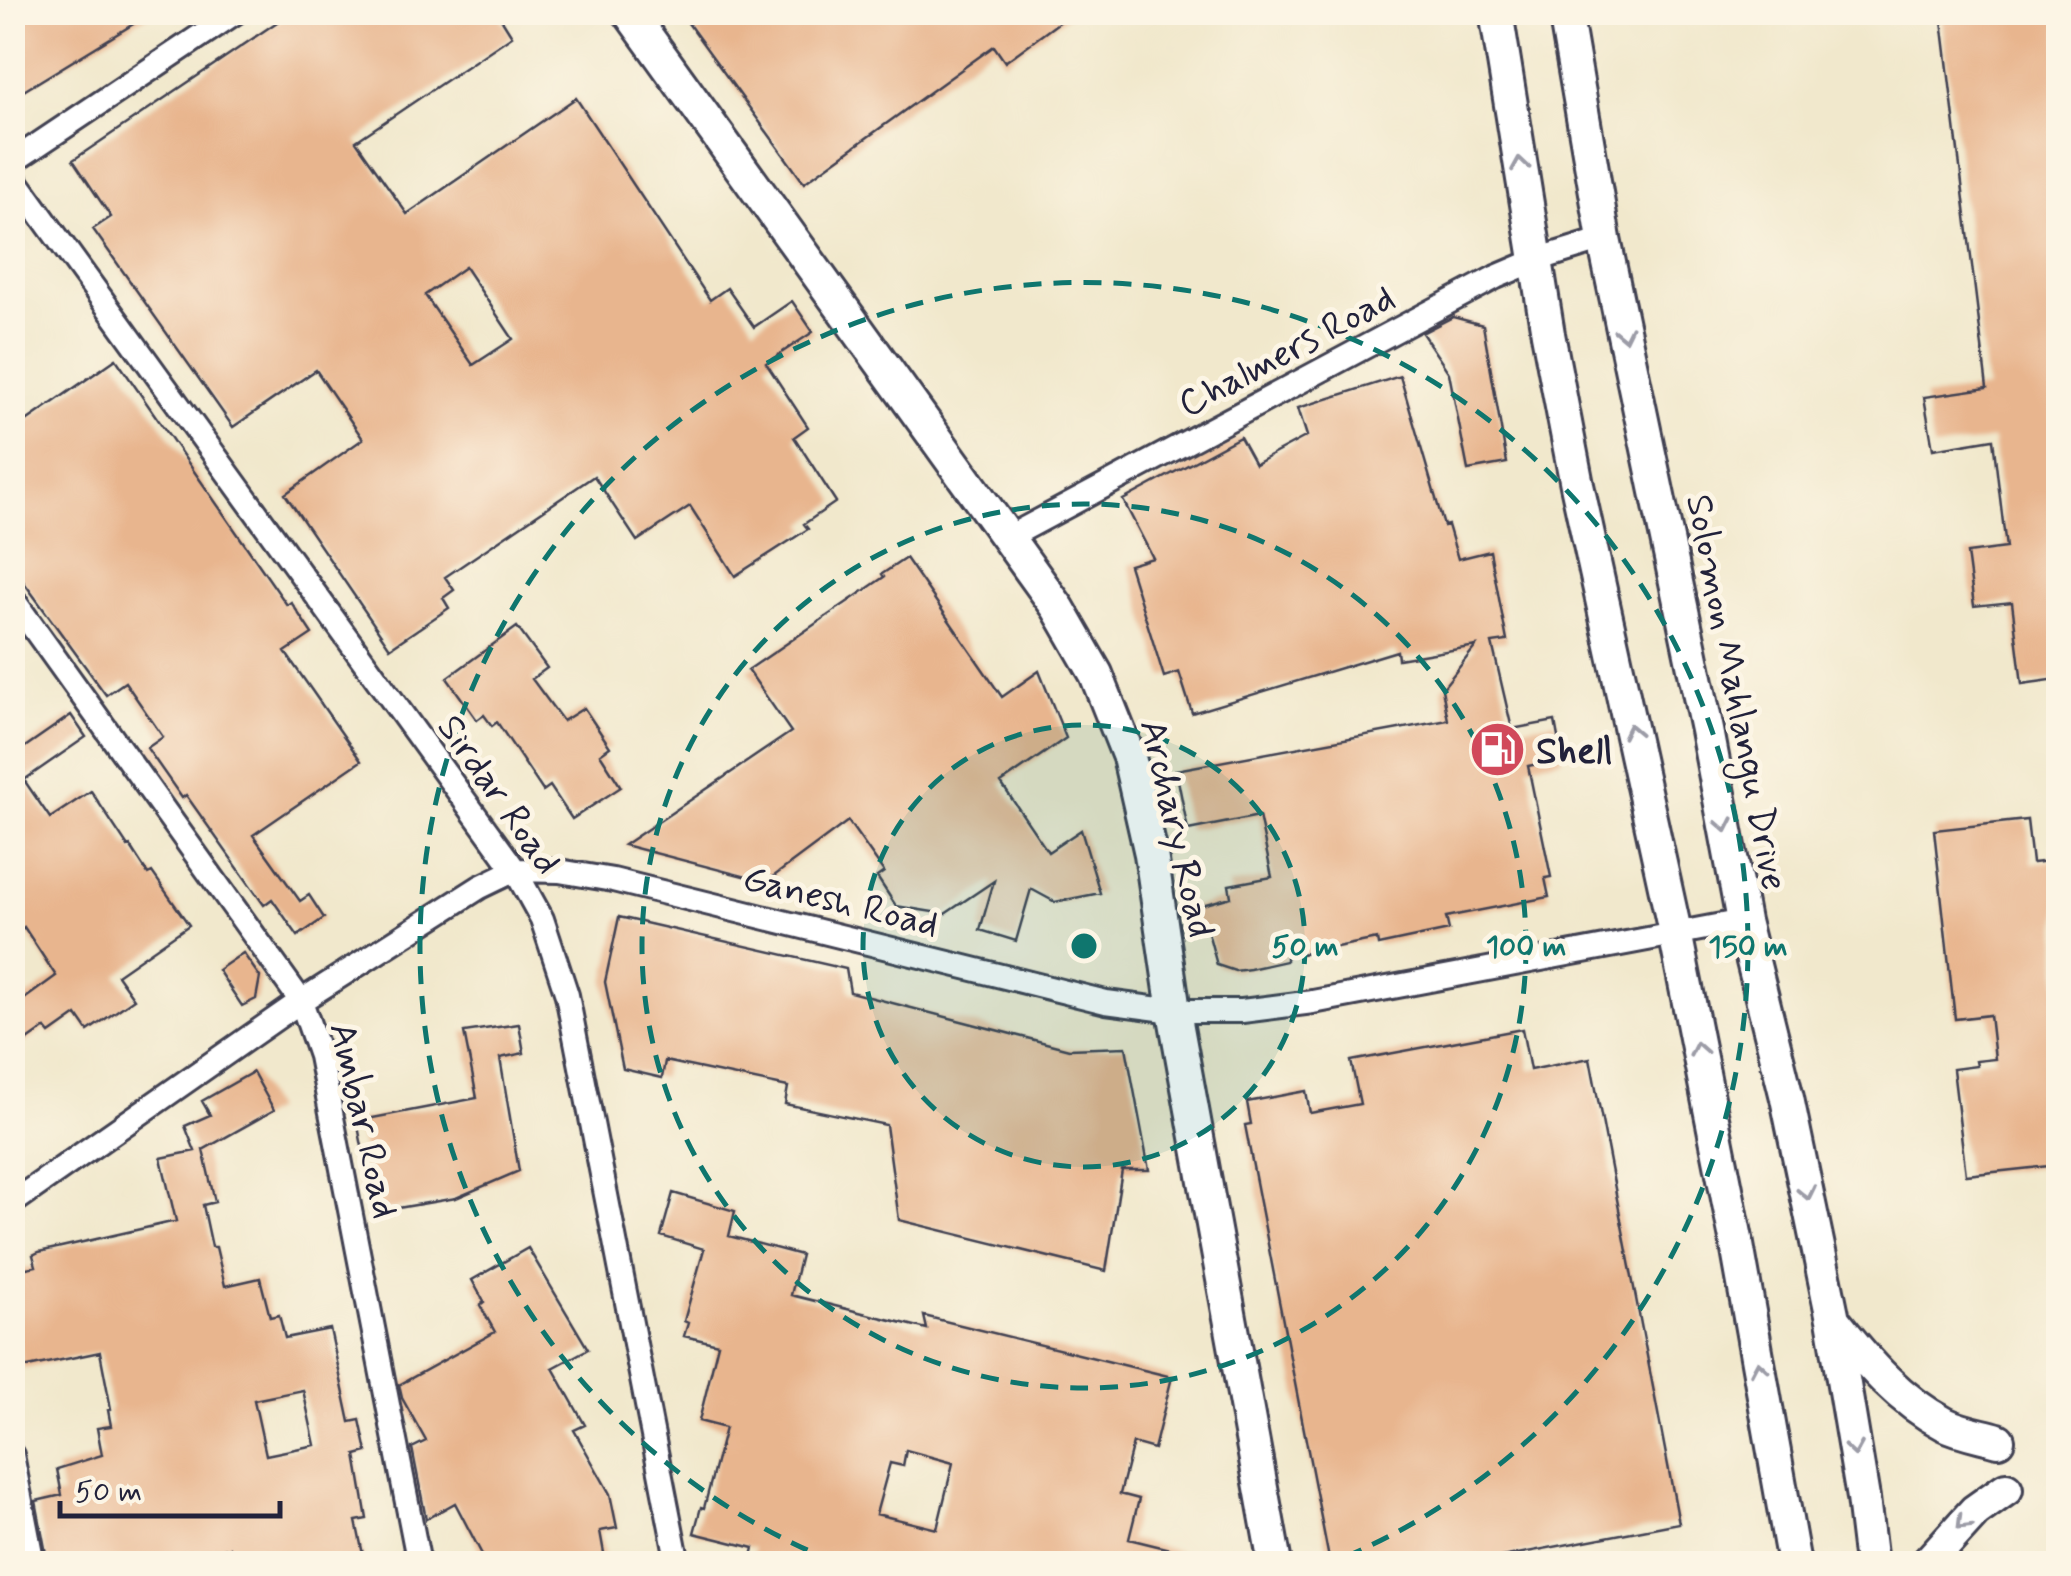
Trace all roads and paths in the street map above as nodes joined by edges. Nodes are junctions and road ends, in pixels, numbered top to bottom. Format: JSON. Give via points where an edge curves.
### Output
{"nodes":[{"id":1,"x":236,"y":12,"type":"edge"},
{"id":2,"x":629,"y":12,"type":"edge"},
{"id":3,"x":1496,"y":12,"type":"edge"},
{"id":4,"x":1565,"y":12,"type":"edge"},
{"id":5,"x":12,"y":162,"type":"edge"},
{"id":6,"x":12,"y":175,"type":"edge"},
{"id":7,"x":1604,"y":239,"type":"junction"},
{"id":8,"x":1536,"y":260,"type":"junction"},
{"id":9,"x":1007,"y":538,"type":"junction"},
{"id":10,"x":12,"y":598,"type":"edge"},
{"id":11,"x":515,"y":870,"type":"junction"},
{"id":12,"x":1743,"y":921,"type":"junction"},
{"id":13,"x":1675,"y":932,"type":"junction"},
{"id":14,"x":301,"y":1002,"type":"junction"},
{"id":15,"x":1174,"y":1011,"type":"junction"},
{"id":16,"x":12,"y":1203,"type":"edge"},
{"id":17,"x":1833,"y":1318,"type":"junction"},
{"id":18,"x":1998,"y":1440,"type":"dead end"},
{"id":19,"x":12,"y":1455,"type":"edge"},
{"id":20,"x":2006,"y":1488,"type":"dead end"},
{"id":21,"x":33,"y":1564,"type":"edge"},
{"id":22,"x":419,"y":1564,"type":"edge"},
{"id":23,"x":678,"y":1564,"type":"edge"},
{"id":24,"x":1275,"y":1564,"type":"edge"},
{"id":25,"x":1794,"y":1564,"type":"edge"},
{"id":26,"x":1870,"y":1564,"type":"edge"},
{"id":27,"x":1927,"y":1564,"type":"edge"}],
"edges":[{"from":1,"to":5,"type":"street"},
{"from":2,"to":9,"type":"main road","name":"Archary Road"},
{"from":8,"to":3,"type":"main road","one_way":true},
{"from":4,"to":7,"type":"main road","name":"Solomon Mahlangu Drive"},
{"from":6,"to":11,"type":"street","name":"Sirdar Road"},
{"from":7,"to":8,"type":"street","name":"Chalmers Road"},
{"from":7,"to":12,"type":"main road","name":"Solomon Mahlangu Drive","one_way":true},
{"from":8,"to":9,"type":"street","name":"Chalmers Road"},
{"from":13,"to":8,"type":"main road","one_way":true,"via":[[1577,485]]},
{"from":9,"to":15,"type":"main road","name":"Archary Road","via":[[1096,674],[1128,756],[1151,854]]},
{"from":10,"to":14,"type":"street","name":"Ambar Road"},
{"from":11,"to":14,"type":"street","name":"Ganesh Road"},
{"from":11,"to":15,"type":"street","name":"Ganesh Road","via":[[602,878],[1106,1002]]},
{"from":11,"to":23,"type":"street","name":"Sirdar Road","via":[[542,919],[567,995]]},
{"from":12,"to":13,"type":"street","name":"Ganesh Road"},
{"from":12,"to":17,"type":"main road","name":"Solomon Mahlangu Drive","one_way":true},
{"from":13,"to":15,"type":"street","name":"Ganesh Road","via":[[1314,1002]]},
{"from":25,"to":13,"type":"main road","one_way":true},
{"from":14,"to":16,"type":"street","name":"Ganesh Road"},
{"from":14,"to":22,"type":"street","name":"Ambar Road","via":[[323,1072]]},
{"from":15,"to":24,"type":"main road","name":"Archary Road"},
{"from":17,"to":18,"type":"main road","via":[[1907,1400],[1948,1426]]},
{"from":17,"to":26,"type":"main road","name":"Solomon Mahlangu Drive","one_way":true},
{"from":19,"to":21,"type":"street"},
{"from":20,"to":27,"type":"main road","one_way":true}]}
